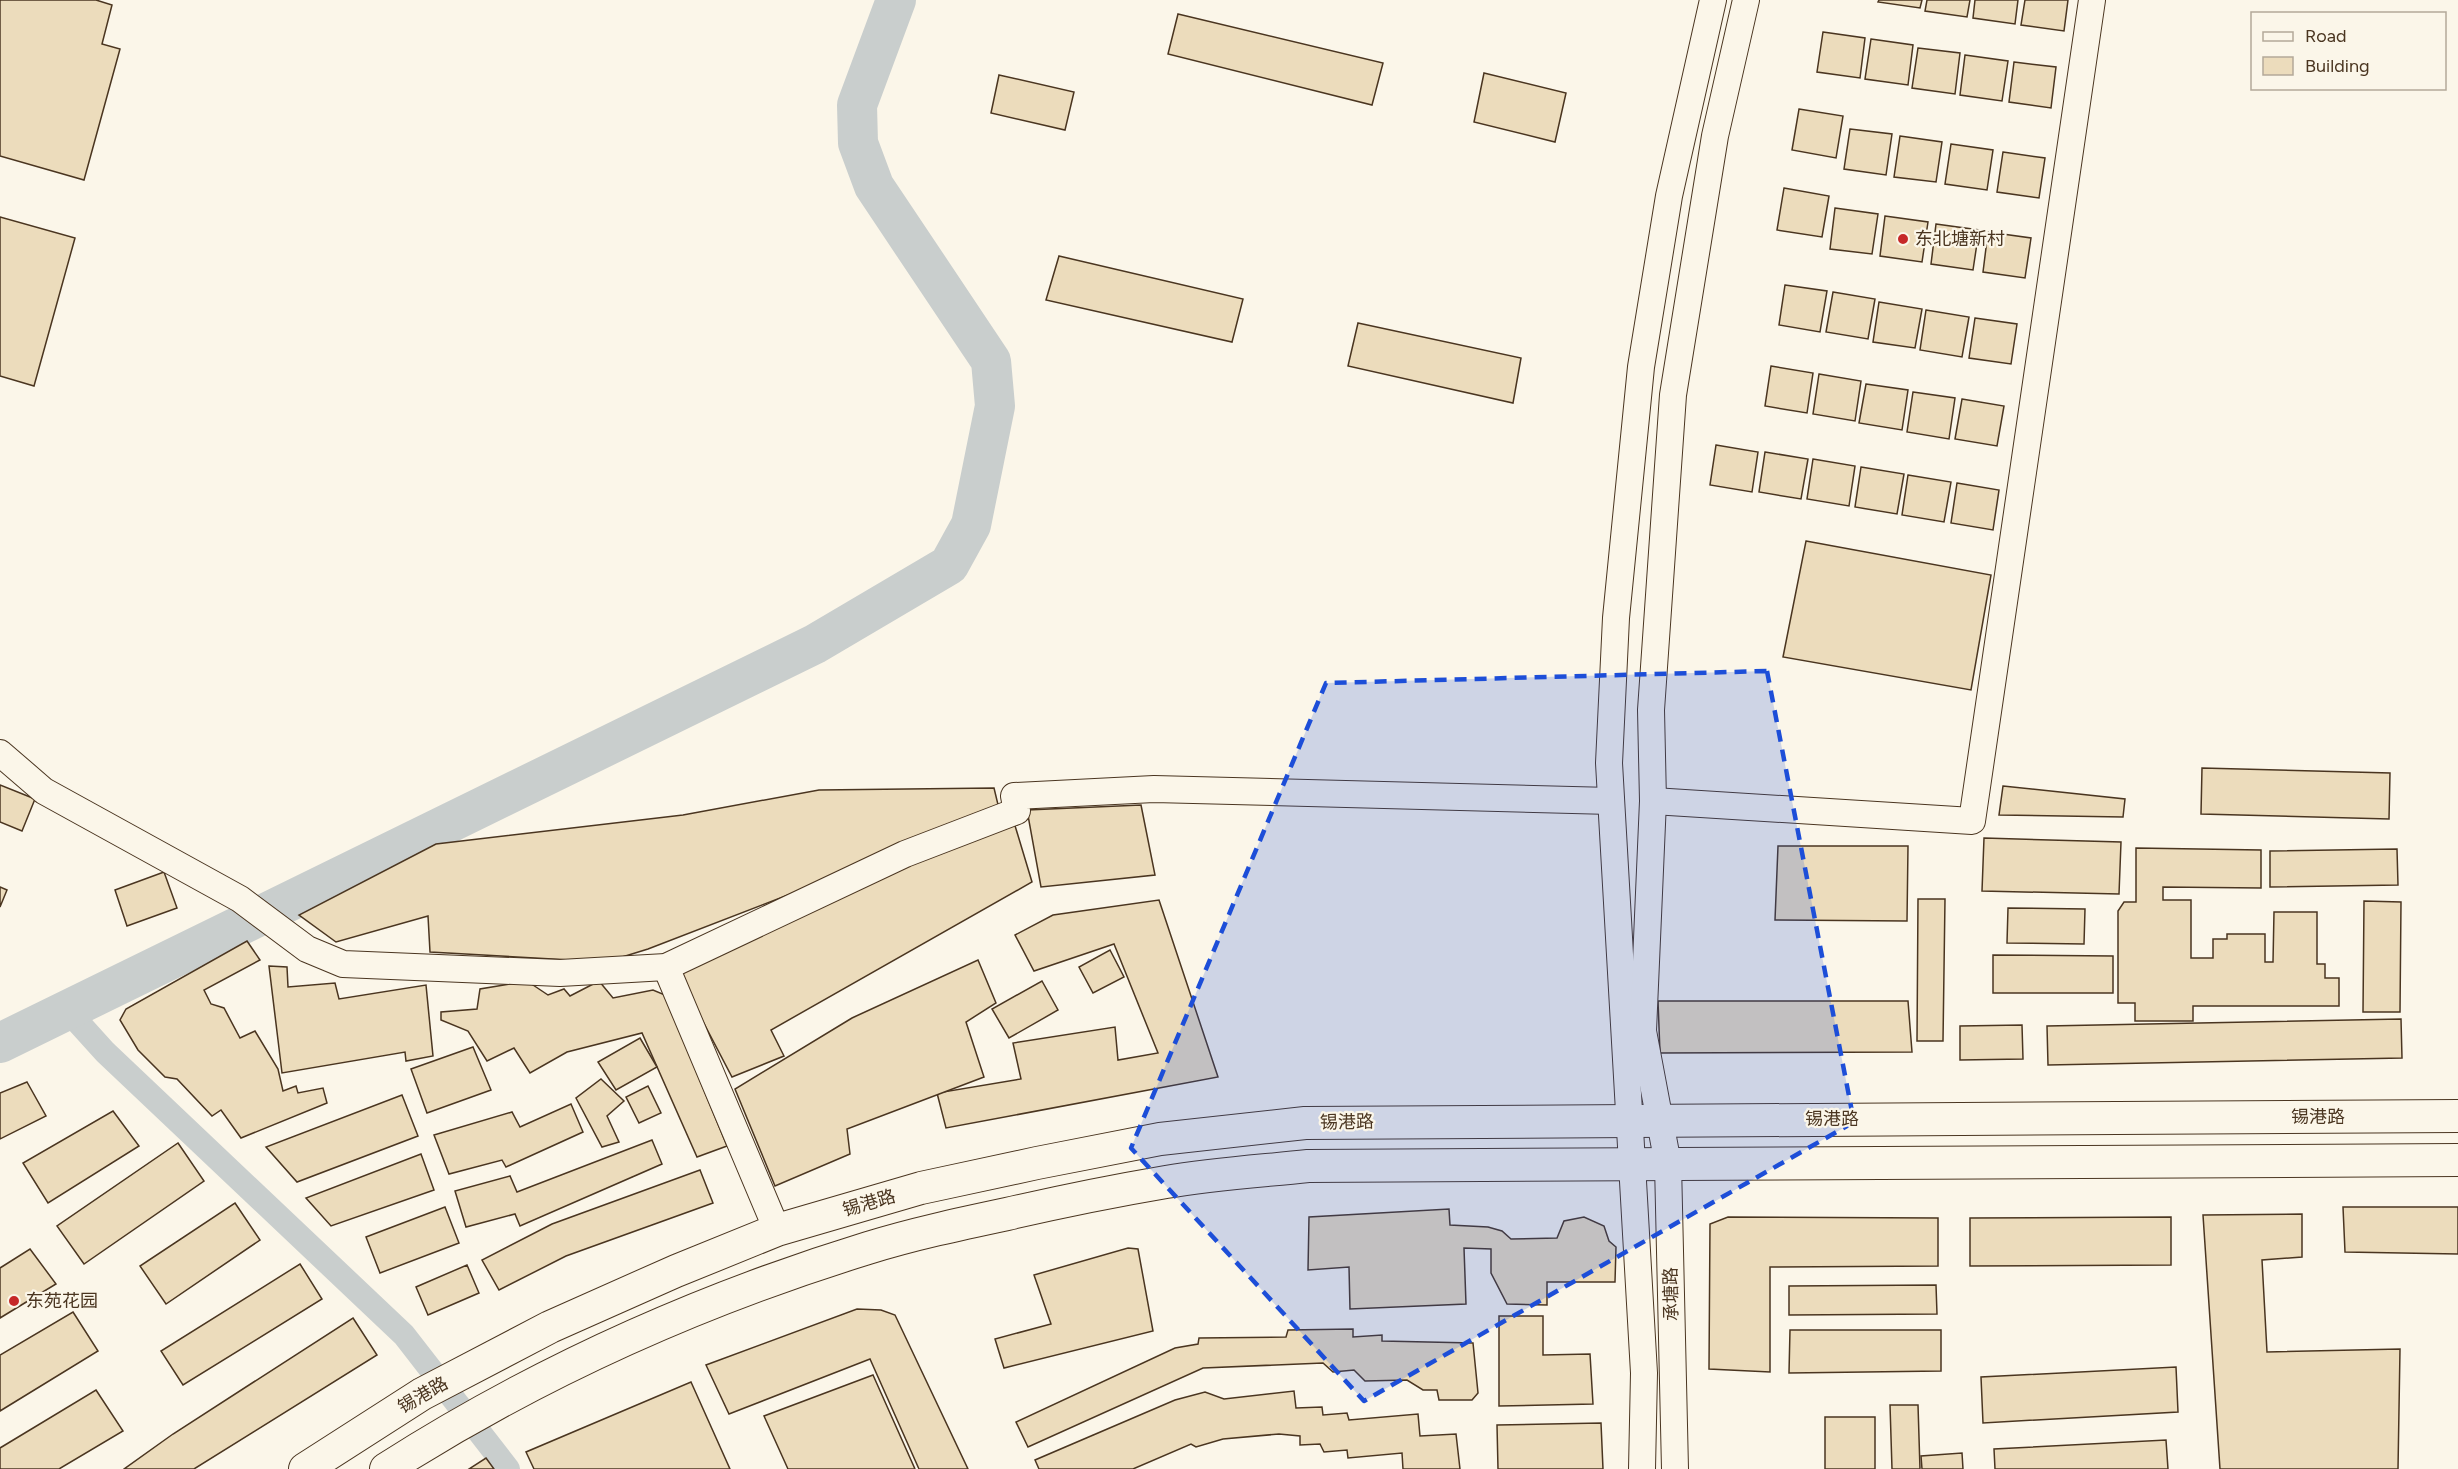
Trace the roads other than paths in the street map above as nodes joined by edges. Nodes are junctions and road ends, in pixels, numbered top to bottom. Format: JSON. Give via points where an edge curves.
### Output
{"nodes":[{"id":1,"x":1713,"y":0,"type":"edge"},
{"id":2,"x":1746,"y":0,"type":"edge"},
{"id":3,"x":2092,"y":0,"type":"edge"},
{"id":4,"x":0,"y":753,"type":"edge"},
{"id":5,"x":1611,"y":801,"type":"junction"},
{"id":6,"x":1653,"y":801,"type":"junction"},
{"id":7,"x":666,"y":967,"type":"junction"},
{"id":8,"x":2458,"y":1116,"type":"edge"},
{"id":9,"x":1628,"y":1120,"type":"junction"},
{"id":10,"x":1661,"y":1120,"type":"junction"},
{"id":11,"x":2458,"y":1160,"type":"edge"},
{"id":12,"x":1632,"y":1164,"type":"junction"},
{"id":13,"x":1668,"y":1164,"type":"junction"},
{"id":14,"x":777,"y":1230,"type":"junction"},
{"id":15,"x":305,"y":1469,"type":"edge"},
{"id":16,"x":386,"y":1469,"type":"edge"},
{"id":17,"x":1642,"y":1469,"type":"edge"},
{"id":18,"x":1675,"y":1469,"type":"edge"}],
"edges":[{"from":1,"to":5,"type":"street","name":"承塘路","via":[[1670,196],[1641,367],[1616,618],[1609,763]]},
{"from":2,"to":6,"type":"street","name":"承塘路","via":[[1715,136],[1673,394],[1651,710]]},
{"from":3,"to":6,"type":"street","via":[[1972,821]]},
{"from":4,"to":7,"type":"street","via":[[44,791],[240,899],[307,949],[343,964],[560,973]]},
{"from":5,"to":7,"type":"street","via":[[1154,789],[1014,796],[1017,811],[905,854]]},
{"from":5,"to":9,"type":"street","name":"承塘路"},
{"from":6,"to":10,"type":"street","name":"承塘路","via":[[1644,1031]]},
{"from":7,"to":14,"type":"street"},
{"from":8,"to":10,"type":"main road","name":"锡港路"},
{"from":9,"to":10,"type":"main road","name":"锡港路"},
{"from":9,"to":12,"type":"street","name":"承塘路"},
{"from":9,"to":14,"type":"main road","name":"锡港路","via":[[1305,1123],[1160,1139],[921,1188]]},
{"from":10,"to":13,"type":"street","name":"承塘路"},
{"from":11,"to":13,"type":"main road"},
{"from":12,"to":13,"type":"main road"},
{"from":12,"to":16,"type":"main road","via":[[1308,1166],[1167,1182],[932,1230],[868,1248],[692,1311],[569,1366],[444,1432]]},
{"from":12,"to":17,"type":"street","name":"承塘路","via":[[1644,1373]]},
{"from":13,"to":18,"type":"street","name":"承塘路"},
{"from":14,"to":15,"type":"main road","name":"锡港路","via":[[550,1327],[422,1394]]}]}
